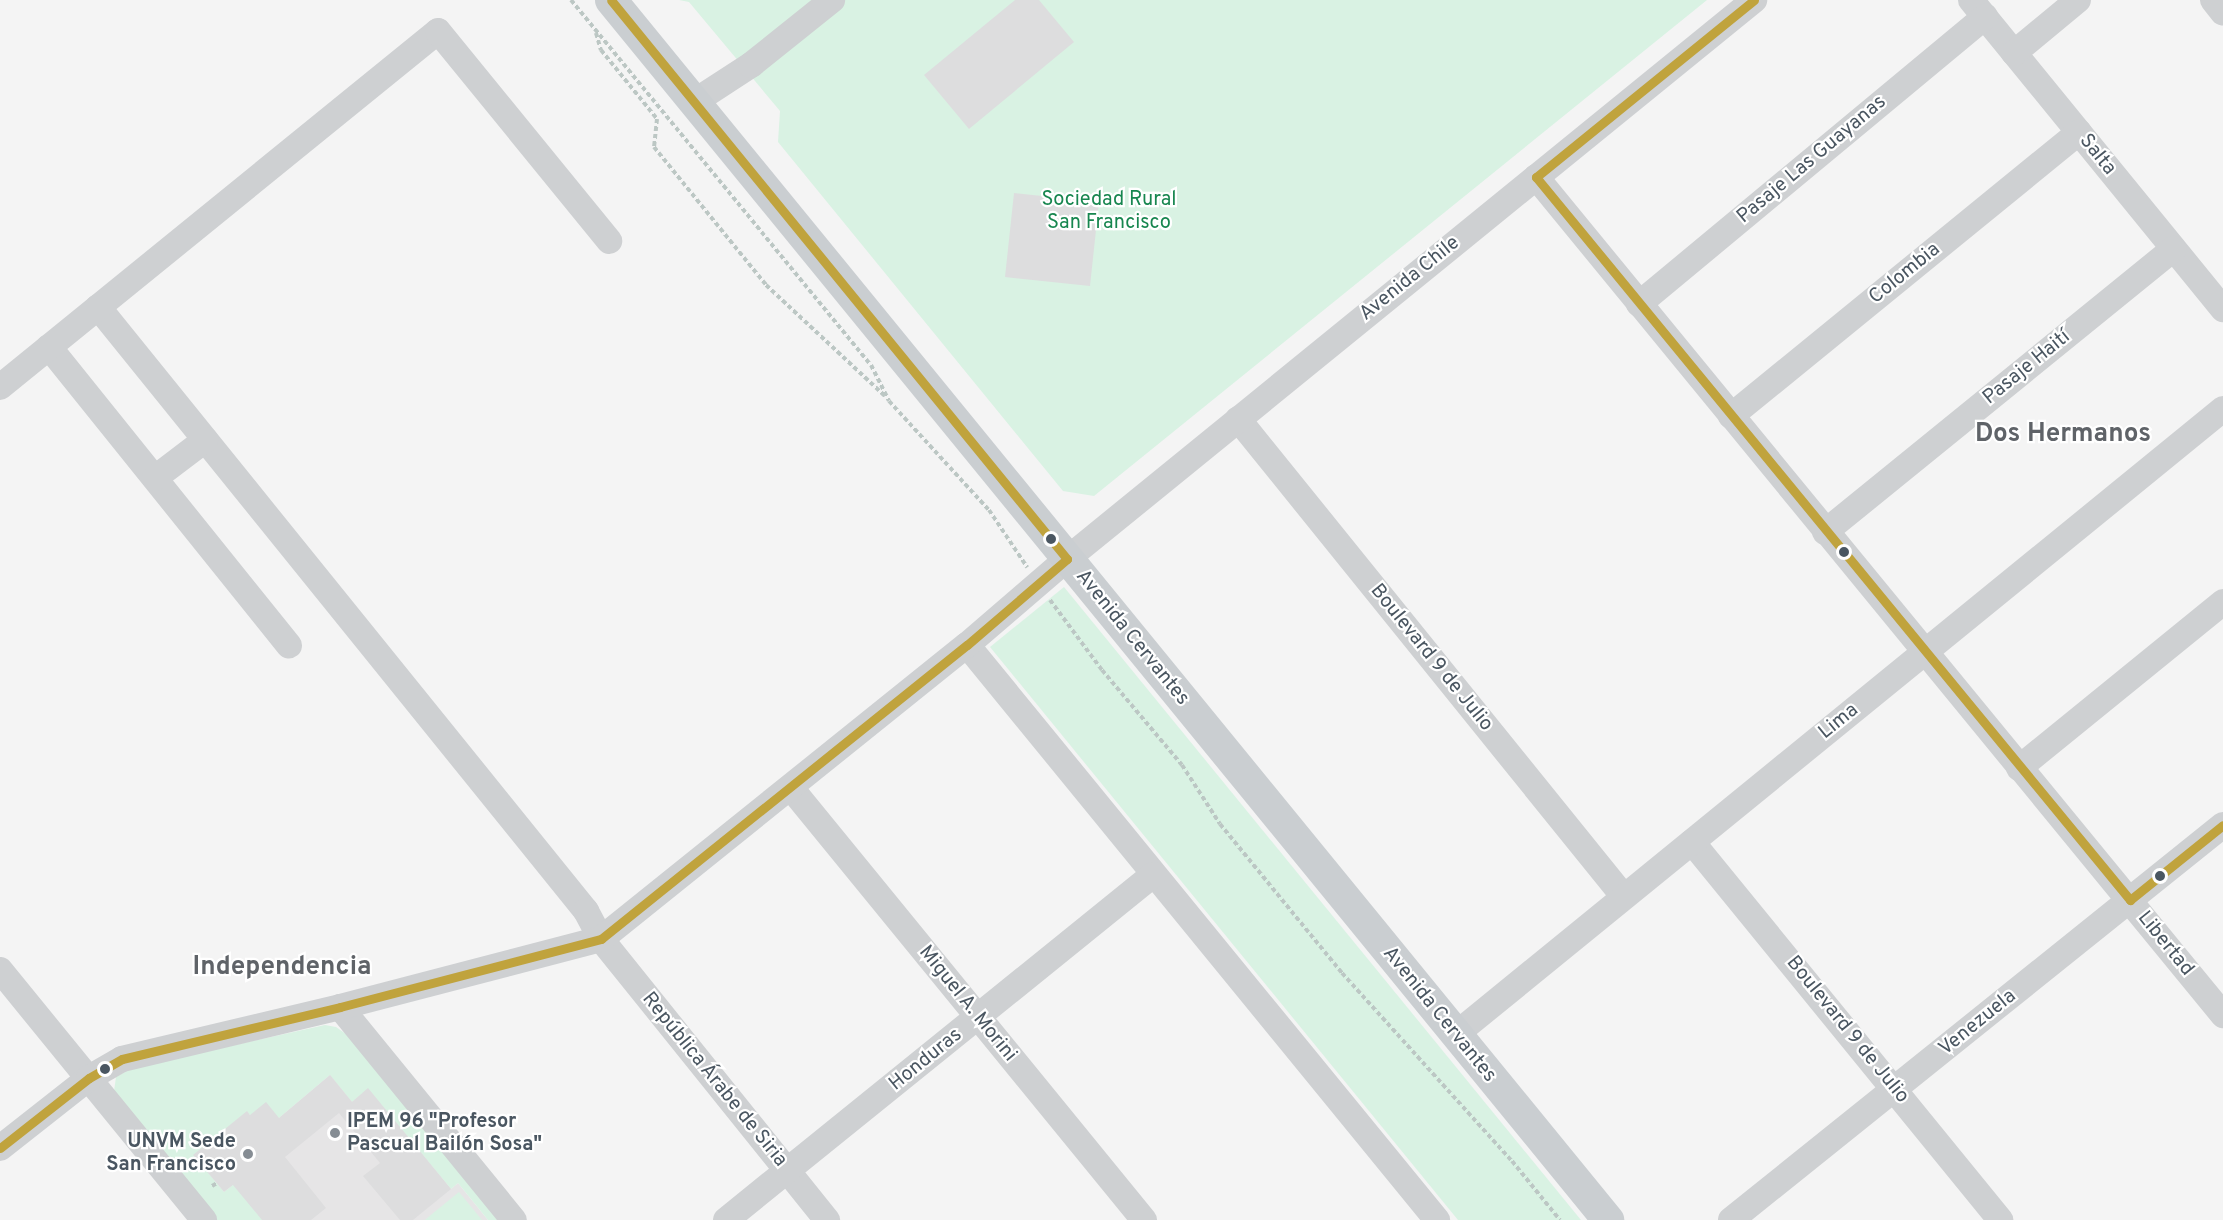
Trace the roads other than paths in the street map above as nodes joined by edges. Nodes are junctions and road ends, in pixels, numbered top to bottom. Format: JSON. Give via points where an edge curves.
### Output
{"nodes":[{"id":1,"x":611,"y":0,"type":"edge"},
{"id":2,"x":832,"y":0,"type":"edge"},
{"id":3,"x":1754,"y":0,"type":"edge"},
{"id":4,"x":2079,"y":0,"type":"edge"},
{"id":5,"x":2212,"y":0,"type":"edge"},
{"id":6,"x":1978,"y":9,"type":"edge"},
{"id":7,"x":2223,"y":13,"type":"edge"},
{"id":8,"x":2014,"y":53,"type":"junction"},
{"id":9,"x":694,"y":102,"type":"junction"},
{"id":10,"x":2079,"y":132,"type":"junction"},
{"id":11,"x":1536,"y":177,"type":"junction"},
{"id":12,"x":609,"y":241,"type":"dead end"},
{"id":13,"x":2173,"y":249,"type":"junction"},
{"id":14,"x":1639,"y":304,"type":"junction"},
{"id":15,"x":98,"y":307,"type":"junction"},
{"id":16,"x":2223,"y":309,"type":"edge"},
{"id":17,"x":49,"y":347,"type":"junction"},
{"id":18,"x":0,"y":387,"type":"edge"},
{"id":19,"x":2223,"y":409,"type":"edge"},
{"id":20,"x":1731,"y":416,"type":"junction"},
{"id":21,"x":1238,"y":419,"type":"junction"},
{"id":22,"x":205,"y":440,"type":"junction"},
{"id":23,"x":155,"y":478,"type":"junction"},
{"id":24,"x":1826,"y":532,"type":"junction"},
{"id":25,"x":1066,"y":559,"type":"junction"},
{"id":26,"x":2223,"y":602,"type":"edge"},
{"id":27,"x":289,"y":645,"type":"dead end"},
{"id":28,"x":967,"y":645,"type":"junction"},
{"id":29,"x":1924,"y":652,"type":"junction"},
{"id":30,"x":2019,"y":768,"type":"junction"},
{"id":31,"x":791,"y":788,"type":"junction"},
{"id":32,"x":2223,"y":825,"type":"edge"},
{"id":33,"x":1692,"y":842,"type":"junction"},
{"id":34,"x":1153,"y":875,"type":"junction"},
{"id":35,"x":1624,"y":897,"type":"junction"},
{"id":36,"x":2130,"y":900,"type":"junction"},
{"id":37,"x":601,"y":939,"type":"junction"},
{"id":38,"x":0,"y":970,"type":"edge"},
{"id":39,"x":340,"y":1007,"type":"junction"},
{"id":40,"x":2223,"y":1015,"type":"edge"},
{"id":41,"x":978,"y":1018,"type":"junction"},
{"id":42,"x":1455,"y":1035,"type":"junction"},
{"id":43,"x":89,"y":1078,"type":"junction"},
{"id":44,"x":1895,"y":1090,"type":"junction"},
{"id":45,"x":0,"y":1148,"type":"edge"},
{"id":46,"x":787,"y":1171,"type":"junction"},
{"id":47,"x":204,"y":1220,"type":"edge"},
{"id":48,"x":514,"y":1220,"type":"edge"},
{"id":49,"x":726,"y":1220,"type":"edge"},
{"id":50,"x":827,"y":1220,"type":"edge"},
{"id":51,"x":1144,"y":1220,"type":"edge"},
{"id":52,"x":1437,"y":1220,"type":"edge"},
{"id":53,"x":1608,"y":1220,"type":"edge"},
{"id":54,"x":1731,"y":1220,"type":"edge"},
{"id":55,"x":2000,"y":1220,"type":"edge"}],
"edges":[{"from":1,"to":9,"type":"main road","name":"Avenida Cervantes"},
{"from":2,"to":9,"type":"street","via":[[751,64]]},
{"from":3,"to":11,"type":"street","name":"Avenida Chile"},
{"from":4,"to":8,"type":"street"},
{"from":5,"to":7,"type":"street"},
{"from":6,"to":8,"type":"street","name":"Salta"},
{"from":6,"to":14,"type":"street","name":"Pasaje Las Guayanas"},
{"from":8,"to":10,"type":"street","name":"Salta"},
{"from":9,"to":25,"type":"main road","name":"Avenida Cervantes"},
{"from":10,"to":13,"type":"street","name":"Salta"},
{"from":10,"to":20,"type":"street","name":"Colombia"},
{"from":11,"to":14,"type":"street","name":"Libertad"},
{"from":11,"to":21,"type":"street","name":"Avenida Chile"},
{"from":12,"to":15,"type":"street","via":[[438,32]]},
{"from":13,"to":16,"type":"street","name":"Salta"},
{"from":13,"to":24,"type":"street","name":"Pasaje Haití"},
{"from":14,"to":20,"type":"street","name":"Libertad"},
{"from":15,"to":17,"type":"street"},
{"from":15,"to":22,"type":"street","name":"República Árabe de Siria"},
{"from":17,"to":18,"type":"street"},
{"from":17,"to":23,"type":"street"},
{"from":19,"to":29,"type":"street","name":"Lima"},
{"from":20,"to":24,"type":"street","name":"Libertad"},
{"from":21,"to":25,"type":"street","name":"Avenida Chile"},
{"from":21,"to":35,"type":"street","name":"Boulevard 9 de Julio"},
{"from":22,"to":23,"type":"street"},
{"from":22,"to":37,"type":"street","name":"República Árabe de Siria","via":[[586,911]]},
{"from":23,"to":27,"type":"street"},
{"from":24,"to":29,"type":"street","name":"Libertad"},
{"from":25,"to":28,"type":"street","name":"Avenida Chile"},
{"from":25,"to":42,"type":"main road","name":"Avenida Cervantes"},
{"from":26,"to":30,"type":"street"},
{"from":28,"to":31,"type":"street","name":"Avenida Chile"},
{"from":28,"to":34,"type":"street"},
{"from":29,"to":30,"type":"street","name":"Libertad"},
{"from":29,"to":33,"type":"street","name":"Lima"},
{"from":30,"to":36,"type":"street","name":"Libertad"},
{"from":31,"to":37,"type":"street","name":"Avenida Chile"},
{"from":31,"to":41,"type":"street","name":"Miguel A. Morini"},
{"from":32,"to":36,"type":"street","name":"Venezuela"},
{"from":33,"to":35,"type":"street","name":"Lima"},
{"from":33,"to":44,"type":"street","name":"Boulevard 9 de Julio"},
{"from":34,"to":41,"type":"street","name":"Honduras"},
{"from":34,"to":52,"type":"street"},
{"from":35,"to":42,"type":"street","name":"Lima"},
{"from":36,"to":40,"type":"street","name":"Libertad"},
{"from":36,"to":44,"type":"street","name":"Venezuela"},
{"from":37,"to":39,"type":"street"},
{"from":37,"to":46,"type":"street","name":"República Árabe de Siria"},
{"from":38,"to":43,"type":"street"},
{"from":39,"to":43,"type":"street","via":[[122,1059]]},
{"from":39,"to":48,"type":"street"},
{"from":41,"to":46,"type":"street","name":"Honduras"},
{"from":41,"to":51,"type":"street","name":"Miguel A. Morini"},
{"from":42,"to":53,"type":"main road","name":"Avenida Cervantes"},
{"from":43,"to":45,"type":"street"},
{"from":43,"to":47,"type":"street"},
{"from":44,"to":54,"type":"street","name":"Venezuela"},
{"from":44,"to":55,"type":"street","name":"Boulevard 9 de Julio"},
{"from":46,"to":49,"type":"street","name":"Honduras"},
{"from":46,"to":50,"type":"street","name":"República Árabe de Siria"}]}
